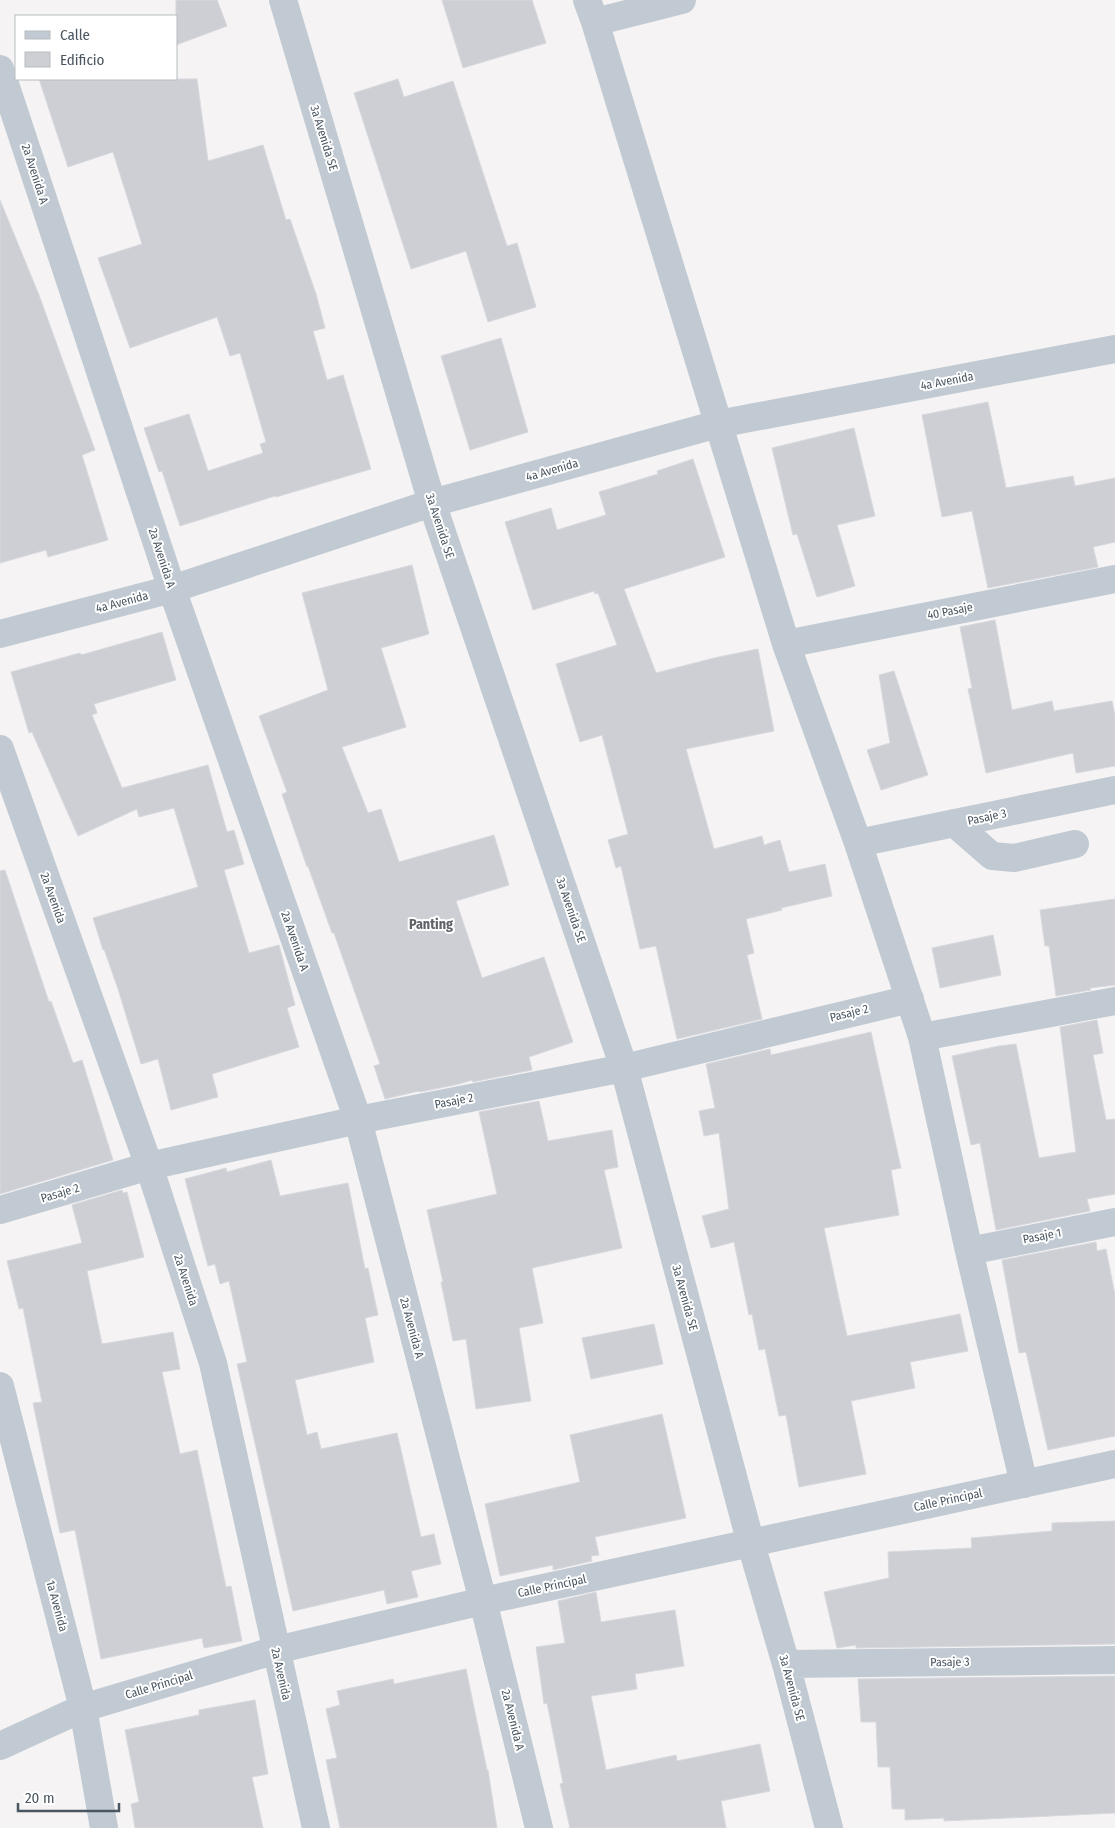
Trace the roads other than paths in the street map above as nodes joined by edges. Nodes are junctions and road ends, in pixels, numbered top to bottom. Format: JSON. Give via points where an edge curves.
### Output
{"nodes":[{"id":1,"x":283,"y":0,"type":"edge"},
{"id":2,"x":682,"y":0,"type":"edge"},
{"id":3,"x":591,"y":11,"type":"edge"},
{"id":4,"x":0,"y":69,"type":"edge"},
{"id":5,"x":1115,"y":349,"type":"edge"},
{"id":6,"x":718,"y":424,"type":"junction"},
{"id":7,"x":432,"y":504,"type":"junction"},
{"id":8,"x":1115,"y":579,"type":"edge"},
{"id":9,"x":172,"y":589,"type":"junction"},
{"id":10,"x":0,"y":634,"type":"edge"},
{"id":11,"x":786,"y":644,"type":"junction"},
{"id":12,"x":0,"y":749,"type":"edge"},
{"id":13,"x":1115,"y":790,"type":"edge"},
{"id":14,"x":954,"y":824,"type":"junction"},
{"id":15,"x":858,"y":843,"type":"junction"},
{"id":16,"x":1075,"y":844,"type":"dead end"},
{"id":17,"x":910,"y":998,"type":"junction"},
{"id":18,"x":1115,"y":1001,"type":"edge"},
{"id":19,"x":922,"y":1036,"type":"junction"},
{"id":20,"x":624,"y":1068,"type":"junction"},
{"id":21,"x":358,"y":1120,"type":"junction"},
{"id":22,"x":149,"y":1166,"type":"junction"},
{"id":23,"x":0,"y":1210,"type":"edge"},
{"id":24,"x":1115,"y":1222,"type":"edge"},
{"id":25,"x":968,"y":1250,"type":"junction"},
{"id":26,"x":0,"y":1386,"type":"edge"},
{"id":27,"x":5,"y":1424,"type":"edge"},
{"id":28,"x":1115,"y":1464,"type":"edge"},
{"id":29,"x":1024,"y":1484,"type":"junction"},
{"id":30,"x":751,"y":1544,"type":"junction"},
{"id":31,"x":483,"y":1600,"type":"junction"},
{"id":32,"x":276,"y":1650,"type":"junction"},
{"id":33,"x":1115,"y":1660,"type":"edge"},
{"id":34,"x":786,"y":1664,"type":"junction"},
{"id":35,"x":83,"y":1708,"type":"junction"},
{"id":36,"x":1,"y":1740,"type":"edge"},
{"id":37,"x":104,"y":1828,"type":"edge"},
{"id":38,"x":316,"y":1828,"type":"edge"},
{"id":39,"x":539,"y":1828,"type":"edge"},
{"id":40,"x":828,"y":1828,"type":"edge"}],
"edges":[{"from":1,"to":7,"type":"street","name":"3a Avenida SE"},
{"from":2,"to":3,"type":"street"},
{"from":3,"to":6,"type":"street"},
{"from":4,"to":9,"type":"street","name":"2a Avenida A"},
{"from":5,"to":6,"type":"street","name":"4a Avenida"},
{"from":6,"to":7,"type":"street","name":"4a Avenida"},
{"from":6,"to":11,"type":"street"},
{"from":7,"to":9,"type":"street","name":"4a Avenida"},
{"from":7,"to":20,"type":"street","name":"3a Avenida SE"},
{"from":8,"to":11,"type":"street","name":"40 Pasaje"},
{"from":9,"to":10,"type":"street","name":"4a Avenida"},
{"from":9,"to":21,"type":"street","name":"2a Avenida A"},
{"from":11,"to":15,"type":"street"},
{"from":12,"to":22,"type":"street","name":"2a Avenida"},
{"from":13,"to":14,"type":"street","name":"Pasaje 3"},
{"from":14,"to":15,"type":"street","name":"Pasaje 3"},
{"from":14,"to":16,"type":"street","via":[[992,856],[1014,858]]},
{"from":15,"to":17,"type":"street"},
{"from":17,"to":19,"type":"street"},
{"from":17,"to":20,"type":"street","name":"Pasaje 2"},
{"from":18,"to":19,"type":"street"},
{"from":19,"to":25,"type":"street"},
{"from":20,"to":21,"type":"street","name":"Pasaje 2"},
{"from":20,"to":30,"type":"street","name":"3a Avenida SE"},
{"from":21,"to":22,"type":"street","name":"Pasaje 2"},
{"from":21,"to":31,"type":"street","name":"2a Avenida A"},
{"from":22,"to":23,"type":"street","name":"Pasaje 2"},
{"from":22,"to":32,"type":"street","name":"2a Avenida","via":[[213,1363]]},
{"from":24,"to":25,"type":"street","name":"Pasaje 1"},
{"from":25,"to":29,"type":"street"},
{"from":26,"to":27,"type":"street","name":"1a Avenida"},
{"from":27,"to":35,"type":"street","name":"1a Avenida"},
{"from":28,"to":29,"type":"street","name":"Calle Principal"},
{"from":29,"to":30,"type":"street","name":"Calle Principal"},
{"from":30,"to":31,"type":"street","name":"Calle Principal"},
{"from":30,"to":34,"type":"street","name":"3a Avenida SE"},
{"from":31,"to":32,"type":"street","name":"Calle Principal"},
{"from":31,"to":39,"type":"street","name":"2a Avenida A"},
{"from":32,"to":35,"type":"street","name":"Calle Principal"},
{"from":32,"to":38,"type":"street","name":"2a Avenida"},
{"from":33,"to":34,"type":"street","name":"Pasaje 3"},
{"from":34,"to":40,"type":"street","name":"3a Avenida SE"},
{"from":35,"to":36,"type":"street","name":"Calle Principal"},
{"from":35,"to":37,"type":"street","name":"1a Avenida"}]}
